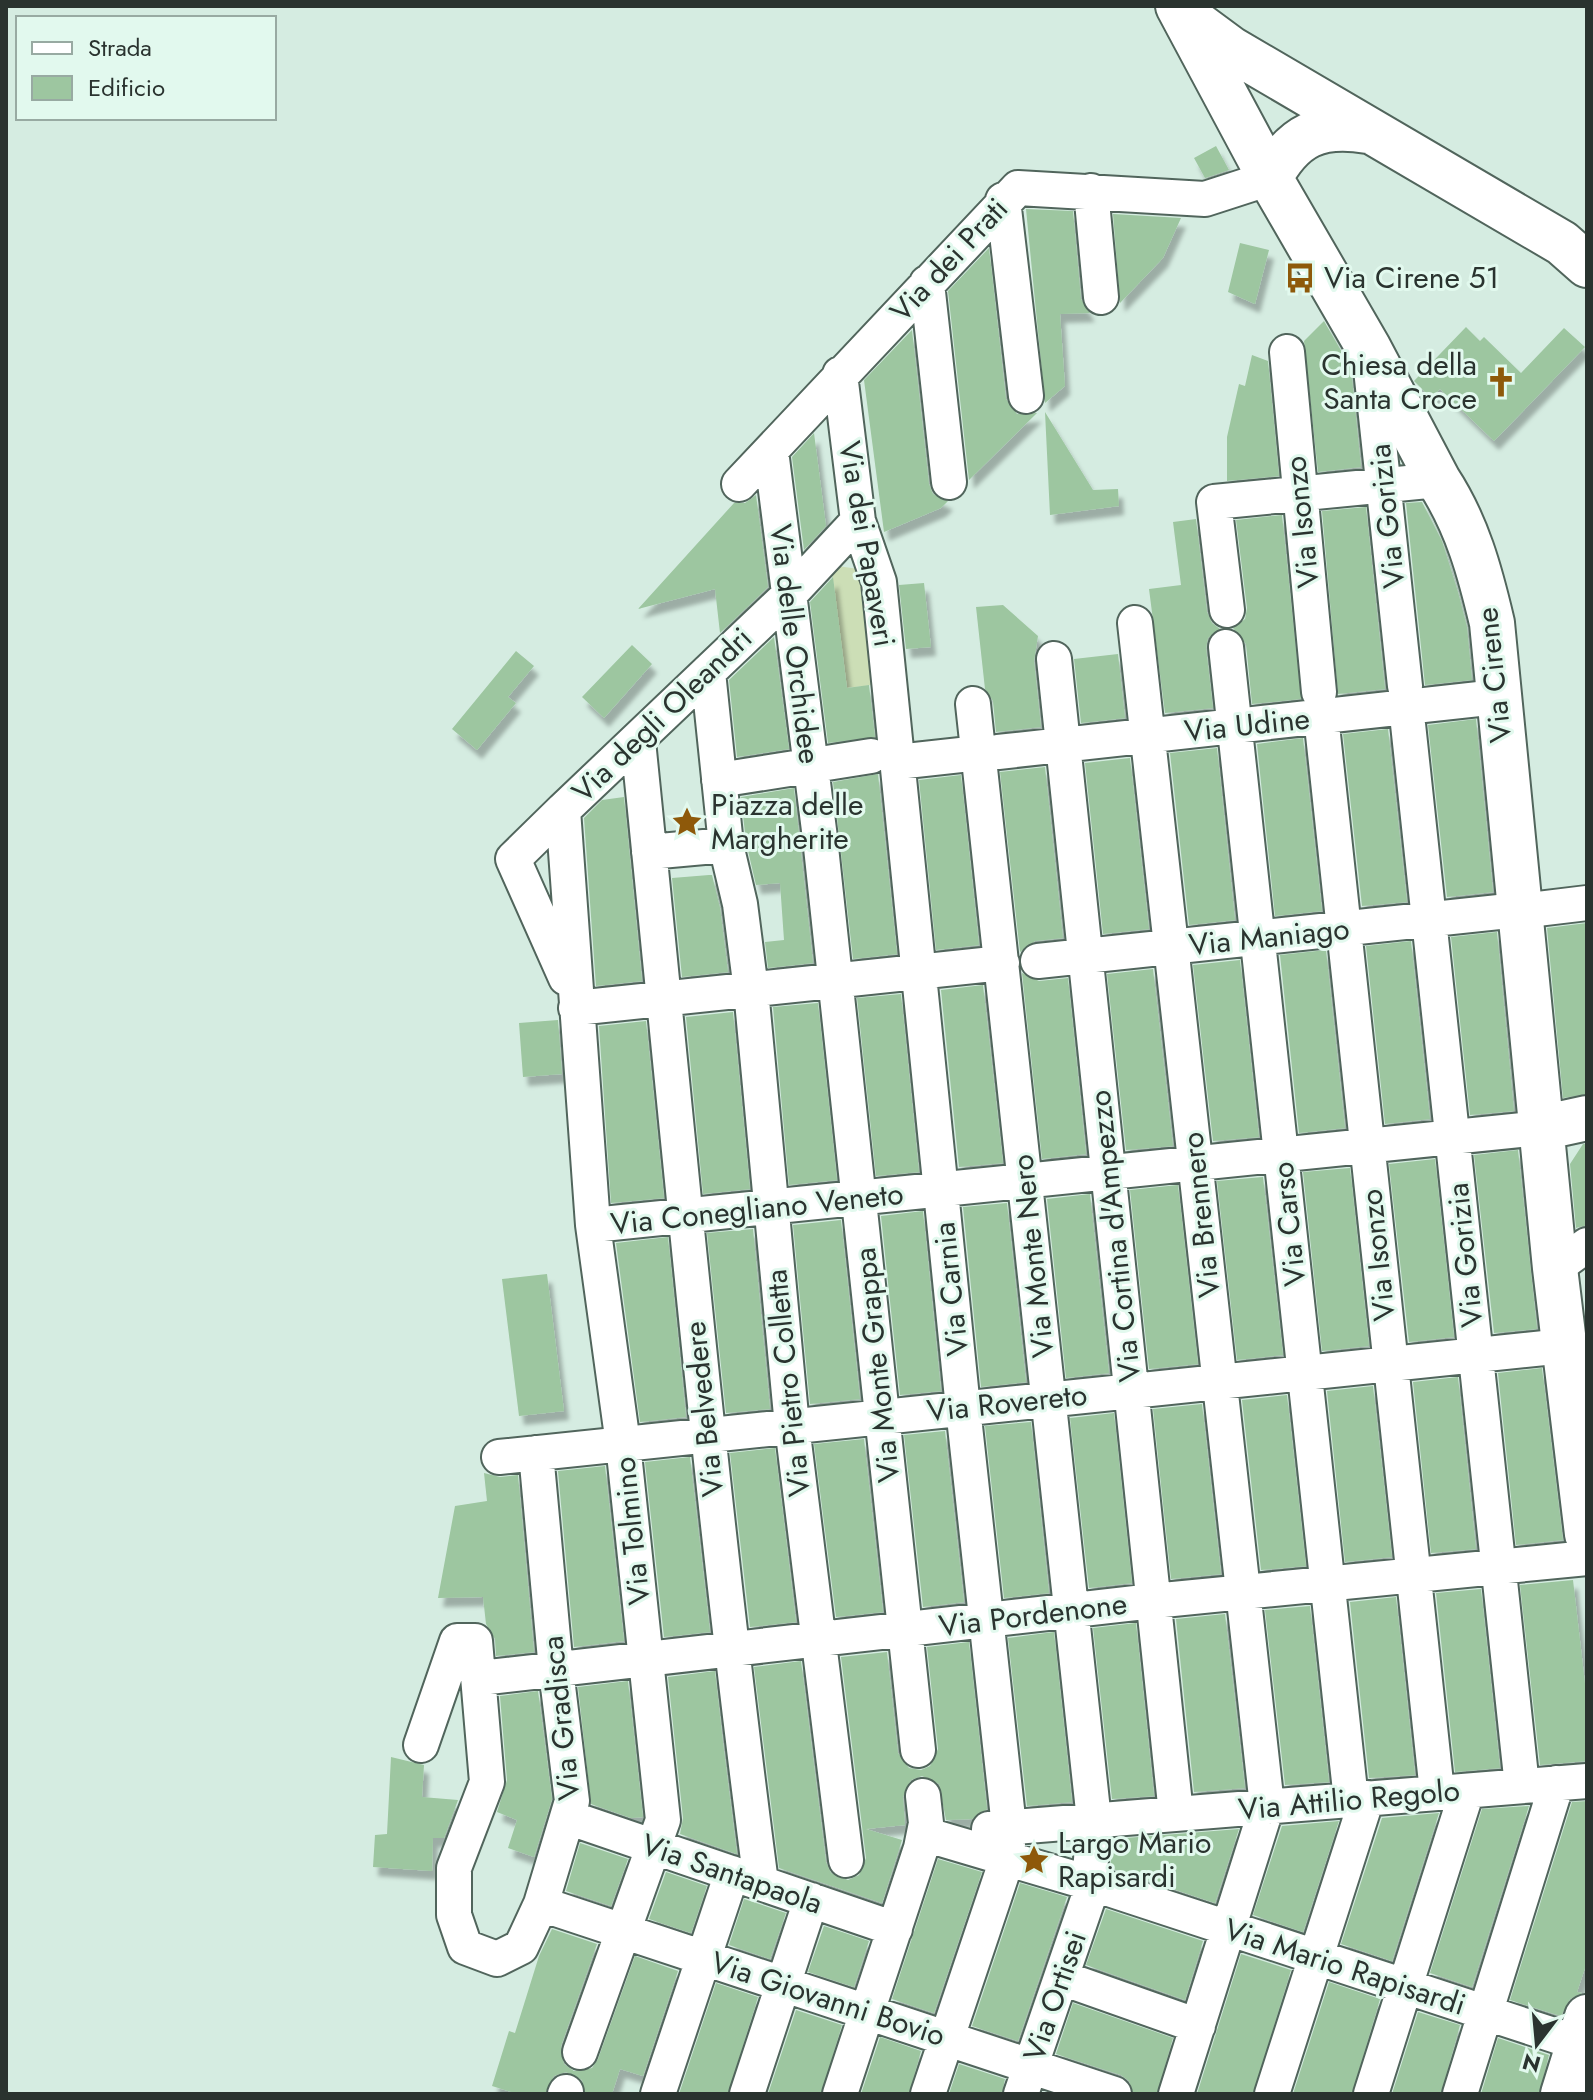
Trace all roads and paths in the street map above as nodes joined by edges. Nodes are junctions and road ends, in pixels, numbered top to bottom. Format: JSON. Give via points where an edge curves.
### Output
{"nodes":[{"id":1,"x":1180,"y":9,"type":"edge"},
{"id":2,"x":1368,"y":131,"type":"junction"},
{"id":3,"x":1270,"y":178,"type":"junction"},
{"id":4,"x":1091,"y":191,"type":"junction"},
{"id":5,"x":1003,"y":200,"type":"junction"},
{"id":6,"x":1587,"y":265,"type":"edge"},
{"id":7,"x":927,"y":283,"type":"junction"},
{"id":8,"x":1101,"y":297,"type":"dead end"},
{"id":9,"x":1368,"y":347,"type":"junction"},
{"id":10,"x":1287,"y":352,"type":"dead end"},
{"id":11,"x":840,"y":374,"type":"junction"},
{"id":12,"x":1026,"y":396,"type":"dead end"},
{"id":13,"x":771,"y":451,"type":"junction"},
{"id":14,"x":1438,"y":480,"type":"junction"},
{"id":15,"x":949,"y":482,"type":"dead end"},
{"id":16,"x":739,"y":484,"type":"dead end"},
{"id":17,"x":1383,"y":485,"type":"junction"},
{"id":18,"x":1298,"y":494,"type":"junction"},
{"id":19,"x":858,"y":521,"type":"junction"},
{"id":20,"x":789,"y":595,"type":"junction"},
{"id":21,"x":1227,"y":610,"type":"dead end"},
{"id":22,"x":1135,"y":623,"type":"dead end"},
{"id":23,"x":1226,"y":647,"type":"dead end"},
{"id":24,"x":1054,"y":659,"type":"dead end"},
{"id":25,"x":708,"y":672,"type":"junction"},
{"id":26,"x":1405,"y":686,"type":"dead end"},
{"id":27,"x":1497,"y":697,"type":"junction"},
{"id":28,"x":973,"y":704,"type":"dead end"},
{"id":29,"x":1320,"y":704,"type":"junction"},
{"id":30,"x":1408,"y":724,"type":"dead end"},
{"id":31,"x":1235,"y":726,"type":"junction"},
{"id":32,"x":1148,"y":735,"type":"junction"},
{"id":33,"x":638,"y":741,"type":"junction"},
{"id":34,"x":1064,"y":745,"type":"junction"},
{"id":35,"x":988,"y":753,"type":"junction"},
{"id":36,"x":884,"y":759,"type":"junction"},
{"id":37,"x":811,"y":765,"type":"junction"},
{"id":38,"x":727,"y":778,"type":"junction"},
{"id":39,"x":563,"y":810,"type":"junction"},
{"id":40,"x":820,"y":838,"type":"joint"},
{"id":41,"x":726,"y":845,"type":"junction"},
{"id":42,"x":649,"y":852,"type":"junction"},
{"id":43,"x":1587,"y":903,"type":"edge"},
{"id":44,"x":1510,"y":912,"type":"junction"},
{"id":45,"x":1431,"y":920,"type":"junction"},
{"id":46,"x":1345,"y":929,"type":"junction"},
{"id":47,"x":1258,"y":938,"type":"junction"},
{"id":48,"x":1173,"y":947,"type":"junction"},
{"id":49,"x":1087,"y":956,"type":"junction"},
{"id":50,"x":1038,"y":961,"type":"dead end"},
{"id":51,"x":1002,"y":963,"type":"junction"},
{"id":52,"x":918,"y":972,"type":"junction"},
{"id":53,"x":834,"y":981,"type":"junction"},
{"id":54,"x":751,"y":990,"type":"junction"},
{"id":55,"x":666,"y":999,"type":"junction"},
{"id":56,"x":576,"y":1002,"type":"junction"},
{"id":57,"x":1587,"y":1118,"type":"edge"},
{"id":58,"x":1541,"y":1128,"type":"junction"},
{"id":59,"x":1453,"y":1137,"type":"junction"},
{"id":60,"x":1367,"y":1146,"type":"junction"},
{"id":61,"x":1281,"y":1155,"type":"junction"},
{"id":62,"x":1196,"y":1164,"type":"junction"},
{"id":63,"x":1109,"y":1172,"type":"junction"},
{"id":64,"x":1025,"y":1181,"type":"junction"},
{"id":65,"x":941,"y":1190,"type":"junction"},
{"id":66,"x":858,"y":1200,"type":"junction"},
{"id":67,"x":770,"y":1207,"type":"junction"},
{"id":68,"x":683,"y":1216,"type":"junction"},
{"id":69,"x":593,"y":1225,"type":"junction"},
{"id":70,"x":1571,"y":1256,"type":"edge"},
{"id":71,"x":1475,"y":1355,"type":"junction"},
{"id":72,"x":1573,"y":1360,"type":"edge"},
{"id":73,"x":1389,"y":1364,"type":"junction"},
{"id":74,"x":1305,"y":1372,"type":"junction"},
{"id":75,"x":1218,"y":1382,"type":"junction"},
{"id":76,"x":1131,"y":1390,"type":"junction"},
{"id":77,"x":1049,"y":1399,"type":"junction"},
{"id":78,"x":963,"y":1408,"type":"junction"},
{"id":79,"x":883,"y":1416,"type":"junction"},
{"id":80,"x":792,"y":1426,"type":"junction"},
{"id":81,"x":706,"y":1435,"type":"junction"},
{"id":82,"x":623,"y":1444,"type":"junction"},
{"id":83,"x":536,"y":1453,"type":"junction"},
{"id":84,"x":499,"y":1457,"type":"dead end"},
{"id":85,"x":1583,"y":1474,"type":"edge"},
{"id":86,"x":1587,"y":1534,"type":"edge"},
{"id":87,"x":1587,"y":1558,"type":"edge"},
{"id":88,"x":1500,"y":1567,"type":"junction"},
{"id":89,"x":1414,"y":1575,"type":"junction"},
{"id":90,"x":1328,"y":1584,"type":"junction"},
{"id":91,"x":1242,"y":1592,"type":"junction"},
{"id":92,"x":1153,"y":1601,"type":"junction"},
{"id":93,"x":1072,"y":1610,"type":"junction"},
{"id":94,"x":985,"y":1620,"type":"junction"},
{"id":95,"x":904,"y":1630,"type":"junction"},
{"id":96,"x":816,"y":1639,"type":"junction"},
{"id":97,"x":730,"y":1650,"type":"junction"},
{"id":98,"x":645,"y":1659,"type":"junction"},
{"id":99,"x":556,"y":1670,"type":"junction"},
{"id":100,"x":480,"y":1678,"type":"junction"},
{"id":101,"x":421,"y":1745,"type":"dead end"},
{"id":102,"x":918,"y":1750,"type":"dead end"},
{"id":103,"x":1572,"y":1782,"type":"edge"},
{"id":104,"x":1522,"y":1786,"type":"junction"},
{"id":105,"x":1452,"y":1792,"type":"junction"},
{"id":106,"x":923,"y":1796,"type":"dead end"},
{"id":107,"x":1359,"y":1799,"type":"junction"},
{"id":108,"x":1267,"y":1806,"type":"junction"},
{"id":109,"x":1176,"y":1814,"type":"junction"},
{"id":110,"x":1099,"y":1815,"type":"junction"},
{"id":111,"x":570,"y":1818,"type":"junction"},
{"id":112,"x":924,"y":1834,"type":"junction"},
{"id":113,"x":1007,"y":1843,"type":"junction"},
{"id":114,"x":651,"y":1846,"type":"junction"},
{"id":115,"x":846,"y":1860,"type":"dead end"},
{"id":116,"x":746,"y":1878,"type":"junction"},
{"id":117,"x":1094,"y":1889,"type":"junction"},
{"id":118,"x":811,"y":1900,"type":"junction"},
{"id":119,"x":541,"y":1904,"type":"junction"},
{"id":120,"x":895,"y":1929,"type":"junction"},
{"id":121,"x":1230,"y":1929,"type":"junction"},
{"id":122,"x":622,"y":1930,"type":"junction"},
{"id":123,"x":704,"y":1958,"type":"junction"},
{"id":124,"x":1318,"y":1958,"type":"junction"},
{"id":125,"x":1062,"y":1978,"type":"junction"},
{"id":126,"x":783,"y":1984,"type":"junction"},
{"id":127,"x":1405,"y":1986,"type":"junction"},
{"id":128,"x":869,"y":2013,"type":"junction"},
{"id":129,"x":1486,"y":2013,"type":"junction"},
{"id":130,"x":1198,"y":2026,"type":"junction"},
{"id":131,"x":1584,"y":2036,"type":"edge"},
{"id":132,"x":947,"y":2038,"type":"junction"},
{"id":133,"x":580,"y":2052,"type":"dead end"},
{"id":134,"x":1026,"y":2080,"type":"edge"},
{"id":135,"x":658,"y":2094,"type":"edge"},
{"id":136,"x":747,"y":2094,"type":"edge"},
{"id":137,"x":840,"y":2094,"type":"edge"},
{"id":138,"x":928,"y":2094,"type":"edge"},
{"id":139,"x":1114,"y":2094,"type":"edge"},
{"id":140,"x":1176,"y":2094,"type":"edge"},
{"id":141,"x":1272,"y":2094,"type":"edge"},
{"id":142,"x":1371,"y":2094,"type":"edge"},
{"id":143,"x":1460,"y":2094,"type":"edge"},
{"id":144,"x":1563,"y":2094,"type":"edge"}],
"edges":[{"from":1,"to":2,"type":"main road","via":[[1231,49]]},
{"from":1,"to":3,"type":"main road","name":"Via Cirene"},
{"from":2,"to":3,"type":"main road","via":[[1320,130],[1299,140]]},
{"from":2,"to":6,"type":"main road","via":[[1562,243]]},
{"from":3,"to":4,"type":"street","name":"Via dei Prati","via":[[1205,199]]},
{"from":3,"to":9,"type":"main road","name":"Via Cirene"},
{"from":4,"to":5,"type":"street","name":"Via dei Prati","via":[[1018,188]]},
{"from":4,"to":8,"type":"street"},
{"from":5,"to":7,"type":"street","name":"Via dei Prati"},
{"from":5,"to":12,"type":"street"},
{"from":7,"to":11,"type":"street","name":"Via dei Prati"},
{"from":7,"to":15,"type":"street"},
{"from":9,"to":14,"type":"main road","name":"Via Cirene"},
{"from":9,"to":17,"type":"street","name":"Via Gorizia"},
{"from":10,"to":18,"type":"street","name":"Via Isonzo"},
{"from":11,"to":13,"type":"street","name":"Via dei Prati"},
{"from":11,"to":19,"type":"street","name":"Via dei Papaveri"},
{"from":13,"to":16,"type":"street","name":"Via dei Prati"},
{"from":13,"to":20,"type":"street","name":"Via delle Orchidee"},
{"from":14,"to":17,"type":"street"},
{"from":14,"to":27,"type":"main road","name":"Via Cirene","via":[[1457,510],[1480,573],[1492,623]]},
{"from":17,"to":18,"type":"street"},
{"from":17,"to":26,"type":"street","name":"Via Gorizia"},
{"from":18,"to":21,"type":"street","via":[[1214,502]]},
{"from":18,"to":29,"type":"street","name":"Via Isonzo"},
{"from":19,"to":20,"type":"street","name":"Via degli Oleandri"},
{"from":19,"to":36,"type":"street","name":"Via dei Papaveri","via":[[879,582]]},
{"from":20,"to":25,"type":"street","name":"Via degli Oleandri"},
{"from":20,"to":37,"type":"street","name":"Via delle Orchidee"},
{"from":22,"to":32,"type":"street","name":"Via Brennero"},
{"from":23,"to":31,"type":"street","name":"Via Carso"},
{"from":24,"to":34,"type":"street","name":"Via Cortina d'Ampezzo"},
{"from":25,"to":33,"type":"street","name":"Via degli Oleandri"},
{"from":25,"to":38,"type":"street","name":"Via Pietro Colletta"},
{"from":27,"to":29,"type":"street","name":"Via Udine"},
{"from":27,"to":44,"type":"main road","name":"Via Cirene"},
{"from":28,"to":35,"type":"street","name":"Via Monte Nero"},
{"from":29,"to":31,"type":"street","name":"Via Udine"},
{"from":29,"to":46,"type":"street","name":"Via Isonzo"},
{"from":30,"to":45,"type":"street","name":"Via Gorizia"},
{"from":31,"to":32,"type":"street","name":"Via Udine"},
{"from":31,"to":47,"type":"street","name":"Via Carso"},
{"from":32,"to":34,"type":"street","name":"Via Udine"},
{"from":32,"to":48,"type":"street","name":"Via Brennero"},
{"from":33,"to":39,"type":"street","name":"Via degli Oleandri"},
{"from":33,"to":42,"type":"street","name":"Via Belvedere"},
{"from":34,"to":35,"type":"street","name":"Via Udine"},
{"from":34,"to":49,"type":"street","name":"Via Cortina d'Ampezzo"},
{"from":35,"to":36,"type":"street","name":"Via Udine"},
{"from":35,"to":51,"type":"street","name":"Via Monte Nero"},
{"from":36,"to":37,"type":"street","name":"Via Udine"},
{"from":36,"to":52,"type":"street","name":"Via Carnia"},
{"from":37,"to":38,"type":"street","name":"Via Udine"},
{"from":37,"to":40,"type":"street","name":"Via delle Orchidee"},
{"from":38,"to":41,"type":"street","name":"Via Pietro Colletta"},
{"from":39,"to":56,"type":"street","name":"Via degli Oleandri"},
{"from":39,"to":56,"type":"street","via":[[513,859]]},
{"from":40,"to":53,"type":"street","name":"Via Monte Grappa"},
{"from":41,"to":42,"type":"street"},
{"from":41,"to":54,"type":"street","name":"Via Pietro Colletta"},
{"from":42,"to":55,"type":"street","name":"Via Belvedere"},
{"from":43,"to":44,"type":"street","name":"Via Maniago"},
{"from":44,"to":45,"type":"street","name":"Via Maniago"},
{"from":44,"to":58,"type":"main road","name":"Via Cirene"},
{"from":45,"to":46,"type":"street","name":"Via Maniago"},
{"from":45,"to":59,"type":"street","name":"Via Gorizia"},
{"from":46,"to":47,"type":"street","name":"Via Maniago"},
{"from":46,"to":60,"type":"street","name":"Via Isonzo"},
{"from":47,"to":48,"type":"street","name":"Via Maniago"},
{"from":47,"to":61,"type":"street","name":"Via Carso"},
{"from":48,"to":49,"type":"street","name":"Via Maniago"},
{"from":48,"to":62,"type":"street","name":"Via Brennero"},
{"from":49,"to":50,"type":"street","name":"Via Maniago"},
{"from":49,"to":63,"type":"street","name":"Via Cortina d'Ampezzo"},
{"from":51,"to":52,"type":"street"},
{"from":51,"to":64,"type":"street","name":"Via Monte Nero"},
{"from":52,"to":53,"type":"street"},
{"from":52,"to":65,"type":"street","name":"Via Carnia"},
{"from":53,"to":54,"type":"street"},
{"from":53,"to":66,"type":"street","name":"Via Monte Grappa"},
{"from":54,"to":55,"type":"street"},
{"from":54,"to":67,"type":"street","name":"Via Pietro Colletta"},
{"from":55,"to":56,"type":"street"},
{"from":55,"to":68,"type":"street","name":"Via Belvedere"},
{"from":56,"to":69,"type":"street","name":"Via Tolmino"},
{"from":57,"to":58,"type":"main road"},
{"from":58,"to":59,"type":"street","name":"Via Conegliano Veneto"},
{"from":58,"to":70,"type":"main road","name":"Via Cirene"},
{"from":59,"to":60,"type":"street","name":"Via Conegliano Veneto"},
{"from":59,"to":71,"type":"street","name":"Via Gorizia"},
{"from":60,"to":61,"type":"street","name":"Via Conegliano Veneto"},
{"from":60,"to":73,"type":"street","name":"Via Isonzo"},
{"from":61,"to":62,"type":"street","name":"Via Conegliano Veneto"},
{"from":61,"to":74,"type":"street","name":"Via Carso"},
{"from":62,"to":63,"type":"street","name":"Via Conegliano Veneto"},
{"from":62,"to":75,"type":"street","name":"Via Brennero"},
{"from":63,"to":64,"type":"street","name":"Via Conegliano Veneto"},
{"from":63,"to":76,"type":"street","name":"Via Cortina d'Ampezzo"},
{"from":64,"to":65,"type":"street","name":"Via Conegliano Veneto"},
{"from":64,"to":77,"type":"street","name":"Via Monte Nero"},
{"from":65,"to":66,"type":"street","name":"Via Conegliano Veneto"},
{"from":65,"to":78,"type":"street","name":"Via Carnia"},
{"from":66,"to":67,"type":"street","name":"Via Conegliano Veneto"},
{"from":66,"to":79,"type":"street","name":"Via Monte Grappa"},
{"from":67,"to":68,"type":"street","name":"Via Conegliano Veneto"},
{"from":67,"to":80,"type":"street","name":"Via Pietro Colletta"},
{"from":68,"to":69,"type":"street","name":"Via Conegliano Veneto"},
{"from":68,"to":81,"type":"street","name":"Via Belvedere"},
{"from":69,"to":82,"type":"street","name":"Via Tolmino"},
{"from":70,"to":72,"type":"main road","name":"Via Cirene"},
{"from":71,"to":72,"type":"street","name":"Via Rovereto"},
{"from":71,"to":73,"type":"street","name":"Via Rovereto"},
{"from":71,"to":88,"type":"street","name":"Via Gorizia"},
{"from":72,"to":85,"type":"main road","name":"Via Cirene"},
{"from":73,"to":74,"type":"street","name":"Via Rovereto"},
{"from":73,"to":89,"type":"street","name":"Via Isonzo"},
{"from":74,"to":75,"type":"street","name":"Via Rovereto"},
{"from":74,"to":90,"type":"street","name":"Via Carso"},
{"from":75,"to":76,"type":"street","name":"Via Rovereto"},
{"from":75,"to":91,"type":"street","name":"Via Brennero"},
{"from":76,"to":77,"type":"street","name":"Via Rovereto"},
{"from":76,"to":92,"type":"street","name":"Via Cortina d'Ampezzo"},
{"from":77,"to":78,"type":"street","name":"Via Rovereto"},
{"from":77,"to":93,"type":"street","name":"Via Monte Nero"},
{"from":78,"to":79,"type":"street","name":"Via Rovereto"},
{"from":78,"to":94,"type":"street","name":"Via Carnia"},
{"from":79,"to":80,"type":"street","name":"Via Rovereto"},
{"from":79,"to":95,"type":"street","name":"Via Monte Grappa"},
{"from":80,"to":81,"type":"street","name":"Via Rovereto"},
{"from":80,"to":96,"type":"street","name":"Via Pietro Colletta"},
{"from":81,"to":82,"type":"street","name":"Via Rovereto"},
{"from":81,"to":97,"type":"street","name":"Via Belvedere"},
{"from":82,"to":83,"type":"street","name":"Via Rovereto"},
{"from":82,"to":98,"type":"street","name":"Via Tolmino"},
{"from":83,"to":84,"type":"street","name":"Via Rovereto"},
{"from":83,"to":99,"type":"street","name":"Via Gradisca"},
{"from":85,"to":86,"type":"main road","name":"Via Cirene"},
{"from":87,"to":88,"type":"street","name":"Via Pordenone"},
{"from":88,"to":89,"type":"street","name":"Via Pordenone"},
{"from":88,"to":104,"type":"street","name":"Via Gorizia"},
{"from":89,"to":90,"type":"street","name":"Via Pordenone"},
{"from":89,"to":105,"type":"street","name":"Via Isonzo"},
{"from":90,"to":91,"type":"street","name":"Via Pordenone"},
{"from":90,"to":107,"type":"street","name":"Via Carso"},
{"from":91,"to":92,"type":"street","name":"Via Pordenone"},
{"from":91,"to":108,"type":"street","name":"Via Brennero"},
{"from":92,"to":93,"type":"street","name":"Via Pordenone"},
{"from":92,"to":109,"type":"street","name":"Via Cortina d'Ampezzo"},
{"from":93,"to":94,"type":"street","name":"Via Pordenone"},
{"from":93,"to":110,"type":"street","name":"Via Monte Nero"},
{"from":94,"to":95,"type":"street","name":"Via Pordenone"},
{"from":94,"to":113,"type":"street","name":"Via Carnia"},
{"from":95,"to":96,"type":"street","name":"Via Pordenone"},
{"from":95,"to":102,"type":"street","name":"Via Monte Grappa"},
{"from":96,"to":97,"type":"street","name":"Via Pordenone"},
{"from":96,"to":115,"type":"street","name":"Via Pietro Colletta"},
{"from":97,"to":98,"type":"street","name":"Via Pordenone"},
{"from":97,"to":116,"type":"street","name":"Via Belvedere"},
{"from":98,"to":99,"type":"street","name":"Via Pordenone"},
{"from":98,"to":114,"type":"street","name":"Via Tolmino","via":[[663,1820]]},
{"from":99,"to":100,"type":"street","name":"Via Pordenone"},
{"from":99,"to":111,"type":"street","name":"Via Gradisca"},
{"from":100,"to":101,"type":"street","via":[[475,1641],[457,1641]]},
{"from":100,"to":119,"type":"street","name":"Via Gradisca","via":[[487,1782],[454,1868],[454,1915],[465,1947],[497,1959],[521,1947]]},
{"from":103,"to":104,"type":"street","name":"Via Attilio Regolo"},
{"from":103,"to":129,"type":"street"},
{"from":104,"to":105,"type":"street","name":"Via Attilio Regolo"},
{"from":105,"to":107,"type":"street","name":"Via Attilio Regolo"},
{"from":105,"to":127,"type":"street"},
{"from":106,"to":112,"type":"street"},
{"from":107,"to":108,"type":"street","name":"Via Attilio Regolo"},
{"from":107,"to":124,"type":"street"},
{"from":108,"to":109,"type":"street","name":"Via Attilio Regolo"},
{"from":108,"to":121,"type":"street"},
{"from":109,"to":110,"type":"street","name":"Via Attilio Regolo"},
{"from":110,"to":113,"type":"street","name":"Via Attilio Regolo"},
{"from":110,"to":117,"type":"street","name":"Via Ortisei"},
{"from":111,"to":114,"type":"street","name":"Via Santapaola"},
{"from":111,"to":119,"type":"street","name":"Via Gradisca"},
{"from":112,"to":113,"type":"street","name":"Via Attilio Regolo"},
{"from":112,"to":120,"type":"street"},
{"from":113,"to":117,"type":"street","name":"Via Mario Rapisardi"},
{"from":113,"to":132,"type":"street"},
{"from":114,"to":116,"type":"street","name":"Via Santapaola"},
{"from":114,"to":122,"type":"street","name":"Via Tolmino"},
{"from":116,"to":118,"type":"street","name":"Via Santapaola"},
{"from":116,"to":123,"type":"street","name":"Via Belvedere"},
{"from":117,"to":121,"type":"street","name":"Via Mario Rapisardi"},
{"from":117,"to":125,"type":"street","name":"Via Ortisei"},
{"from":118,"to":120,"type":"street","name":"Via Santapaola"},
{"from":118,"to":126,"type":"street"},
{"from":119,"to":122,"type":"street","name":"Via Giovanni Bovio"},
{"from":120,"to":128,"type":"street"},
{"from":121,"to":124,"type":"street","name":"Via Mario Rapisardi"},
{"from":121,"to":130,"type":"street"},
{"from":122,"to":123,"type":"street","name":"Via Giovanni Bovio"},
{"from":122,"to":133,"type":"street","name":"Via Tolmino"},
{"from":123,"to":126,"type":"street","name":"Via Giovanni Bovio"},
{"from":123,"to":135,"type":"street","name":"Via Belvedere"},
{"from":124,"to":127,"type":"street","name":"Via Mario Rapisardi"},
{"from":124,"to":141,"type":"street"},
{"from":125,"to":130,"type":"street"},
{"from":125,"to":134,"type":"street","name":"Via Ortisei"},
{"from":126,"to":128,"type":"street","name":"Via Giovanni Bovio"},
{"from":126,"to":136,"type":"street"},
{"from":127,"to":129,"type":"street","name":"Via Mario Rapisardi"},
{"from":127,"to":142,"type":"street"},
{"from":128,"to":132,"type":"street","name":"Via Giovanni Bovio"},
{"from":128,"to":137,"type":"street"},
{"from":129,"to":131,"type":"street","name":"Via Mario Rapisardi"},
{"from":129,"to":143,"type":"street"},
{"from":130,"to":140,"type":"street"},
{"from":131,"to":144,"type":"main road"},
{"from":132,"to":134,"type":"street","name":"Via Giovanni Bovio"},
{"from":132,"to":138,"type":"street"},
{"from":134,"to":139,"type":"street","name":"Via Giovanni Bovio"}]}
